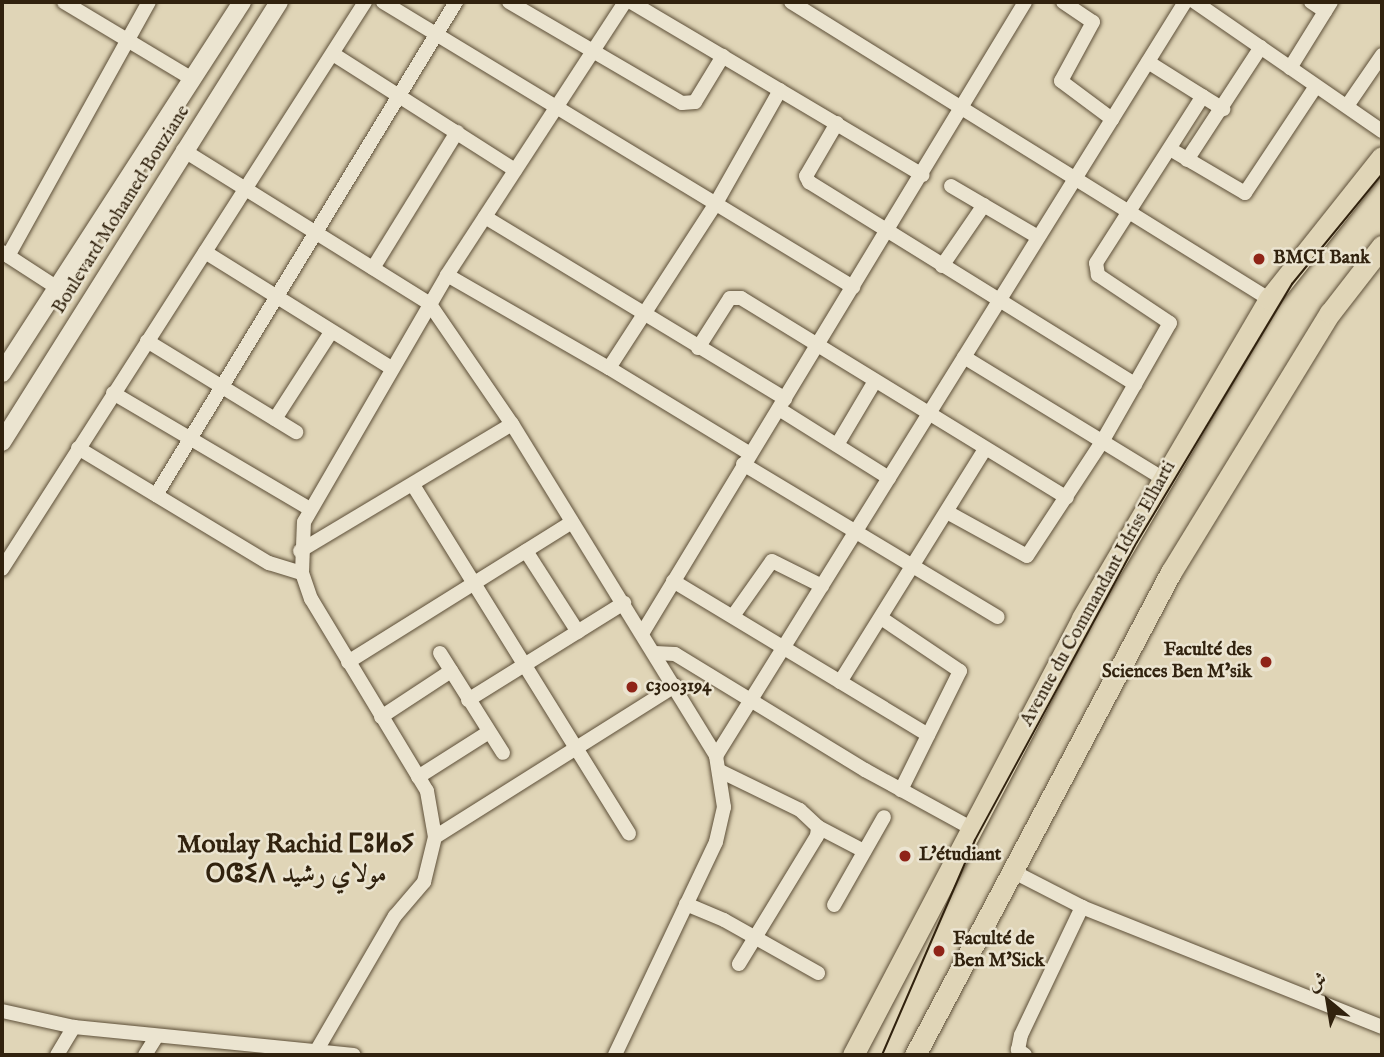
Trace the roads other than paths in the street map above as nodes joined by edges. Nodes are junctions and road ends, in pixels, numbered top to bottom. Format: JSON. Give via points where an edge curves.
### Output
{"nodes":[{"id":1,"x":64,"y":2,"type":"edge"},
{"id":2,"x":149,"y":2,"type":"edge"},
{"id":3,"x":242,"y":2,"type":"edge"},
{"id":4,"x":279,"y":2,"type":"edge"},
{"id":5,"x":365,"y":2,"type":"edge"},
{"id":6,"x":383,"y":2,"type":"edge"},
{"id":7,"x":456,"y":2,"type":"edge"},
{"id":8,"x":509,"y":2,"type":"edge"},
{"id":9,"x":625,"y":2,"type":"edge"},
{"id":10,"x":631,"y":2,"type":"edge"},
{"id":11,"x":791,"y":2,"type":"edge"},
{"id":12,"x":1025,"y":2,"type":"edge"},
{"id":13,"x":1063,"y":2,"type":"edge"},
{"id":14,"x":1185,"y":2,"type":"edge"},
{"id":15,"x":1195,"y":2,"type":"edge"},
{"id":16,"x":1311,"y":2,"type":"edge"},
{"id":17,"x":1328,"y":6,"type":"edge"},
{"id":18,"x":531,"y":7,"type":"edge"},
{"id":19,"x":436,"y":33,"type":"junction"},
{"id":20,"x":127,"y":41,"type":"junction"},
{"id":21,"x":1261,"y":47,"type":"junction"},
{"id":22,"x":591,"y":53,"type":"junction"},
{"id":23,"x":333,"y":54,"type":"junction"},
{"id":24,"x":1382,"y":55,"type":"edge"},
{"id":25,"x":723,"y":56,"type":"junction"},
{"id":26,"x":1148,"y":62,"type":"junction"},
{"id":27,"x":1290,"y":68,"type":"junction"},
{"id":28,"x":192,"y":79,"type":"junction"},
{"id":29,"x":1317,"y":86,"type":"junction"},
{"id":30,"x":780,"y":90,"type":"junction"},
{"id":31,"x":400,"y":95,"type":"junction"},
{"id":32,"x":1203,"y":96,"type":"junction"},
{"id":33,"x":1347,"y":106,"type":"junction"},
{"id":34,"x":555,"y":109,"type":"junction"},
{"id":35,"x":962,"y":109,"type":"junction"},
{"id":36,"x":1223,"y":109,"type":"junction"},
{"id":37,"x":1112,"y":119,"type":"junction"},
{"id":38,"x":837,"y":123,"type":"junction"},
{"id":39,"x":1382,"y":131,"type":"edge"},
{"id":40,"x":457,"y":132,"type":"junction"},
{"id":41,"x":1170,"y":149,"type":"junction"},
{"id":42,"x":183,"y":150,"type":"junction"},
{"id":43,"x":1382,"y":156,"type":"edge"},
{"id":44,"x":1187,"y":160,"type":"junction"},
{"id":45,"x":515,"y":170,"type":"junction"},
{"id":46,"x":922,"y":175,"type":"junction"},
{"id":47,"x":1075,"y":177,"type":"junction"},
{"id":48,"x":951,"y":186,"type":"dead end"},
{"id":49,"x":246,"y":189,"type":"junction"},
{"id":50,"x":715,"y":205,"type":"junction"},
{"id":51,"x":984,"y":205,"type":"junction"},
{"id":52,"x":1131,"y":213,"type":"junction"},
{"id":53,"x":485,"y":217,"type":"junction"},
{"id":54,"x":887,"y":232,"type":"junction"},
{"id":55,"x":317,"y":233,"type":"junction"},
{"id":56,"x":1038,"y":237,"type":"junction"},
{"id":57,"x":1382,"y":246,"type":"edge"},
{"id":58,"x":205,"y":252,"type":"junction"},
{"id":59,"x":5,"y":254,"type":"edge"},
{"id":60,"x":942,"y":266,"type":"junction"},
{"id":61,"x":373,"y":268,"type":"junction"},
{"id":62,"x":447,"y":275,"type":"junction"},
{"id":63,"x":853,"y":287,"type":"junction"},
{"id":64,"x":56,"y":288,"type":"junction"},
{"id":65,"x":276,"y":298,"type":"junction"},
{"id":66,"x":1269,"y":299,"type":"junction"},
{"id":67,"x":998,"y":301,"type":"junction"},
{"id":68,"x":429,"y":303,"type":"junction"},
{"id":69,"x":643,"y":316,"type":"junction"},
{"id":70,"x":331,"y":331,"type":"junction"},
{"id":71,"x":147,"y":341,"type":"junction"},
{"id":72,"x":818,"y":345,"type":"junction"},
{"id":73,"x":698,"y":348,"type":"junction"},
{"id":74,"x":964,"y":357,"type":"junction"},
{"id":75,"x":5,"y":361,"type":"edge"},
{"id":76,"x":391,"y":368,"type":"junction"},
{"id":77,"x":609,"y":368,"type":"junction"},
{"id":78,"x":875,"y":381,"type":"junction"},
{"id":79,"x":1135,"y":384,"type":"junction"},
{"id":80,"x":221,"y":386,"type":"junction"},
{"id":81,"x":113,"y":393,"type":"junction"},
{"id":82,"x":782,"y":404,"type":"junction"},
{"id":83,"x":928,"y":415,"type":"junction"},
{"id":84,"x":275,"y":419,"type":"junction"},
{"id":85,"x":512,"y":424,"type":"junction"},
{"id":86,"x":296,"y":432,"type":"dead end"},
{"id":87,"x":188,"y":438,"type":"junction"},
{"id":88,"x":2,"y":442,"type":"edge"},
{"id":89,"x":1102,"y":442,"type":"junction"},
{"id":90,"x":837,"y":445,"type":"junction"},
{"id":91,"x":78,"y":448,"type":"junction"},
{"id":92,"x":985,"y":449,"type":"junction"},
{"id":93,"x":746,"y":458,"type":"junction"},
{"id":94,"x":889,"y":478,"type":"junction"},
{"id":95,"x":1164,"y":479,"type":"junction"},
{"id":96,"x":412,"y":485,"type":"junction"},
{"id":97,"x":156,"y":495,"type":"junction"},
{"id":98,"x":1067,"y":498,"type":"junction"},
{"id":99,"x":310,"y":509,"type":"junction"},
{"id":100,"x":947,"y":512,"type":"junction"},
{"id":101,"x":572,"y":522,"type":"junction"},
{"id":102,"x":854,"y":533,"type":"junction"},
{"id":103,"x":300,"y":551,"type":"junction"},
{"id":104,"x":526,"y":551,"type":"junction"},
{"id":105,"x":914,"y":567,"type":"junction"},
{"id":106,"x":2,"y":569,"type":"edge"},
{"id":107,"x":302,"y":573,"type":"junction"},
{"id":108,"x":673,"y":580,"type":"junction"},
{"id":109,"x":474,"y":583,"type":"junction"},
{"id":110,"x":822,"y":586,"type":"junction"},
{"id":111,"x":624,"y":603,"type":"junction"},
{"id":112,"x":733,"y":617,"type":"junction"},
{"id":113,"x":998,"y":617,"type":"dead end"},
{"id":114,"x":881,"y":618,"type":"junction"},
{"id":115,"x":578,"y":632,"type":"junction"},
{"id":116,"x":643,"y":632,"type":"junction"},
{"id":117,"x":784,"y":647,"type":"junction"},
{"id":118,"x":440,"y":653,"type":"dead end"},
{"id":119,"x":655,"y":653,"type":"junction"},
{"id":120,"x":348,"y":662,"type":"junction"},
{"id":121,"x":524,"y":666,"type":"junction"},
{"id":122,"x":451,"y":671,"type":"junction"},
{"id":123,"x":840,"y":682,"type":"junction"},
{"id":124,"x":675,"y":686,"type":"junction"},
{"id":125,"x":468,"y":701,"type":"junction"},
{"id":126,"x":751,"y":701,"type":"junction"},
{"id":127,"x":382,"y":717,"type":"junction"},
{"id":128,"x":489,"y":732,"type":"junction"},
{"id":129,"x":928,"y":735,"type":"junction"},
{"id":130,"x":576,"y":748,"type":"junction"},
{"id":131,"x":503,"y":752,"type":"dead end"},
{"id":132,"x":716,"y":756,"type":"junction"},
{"id":133,"x":720,"y":771,"type":"junction"},
{"id":134,"x":418,"y":777,"type":"junction"},
{"id":135,"x":901,"y":790,"type":"junction"},
{"id":136,"x":884,"y":817,"type":"dead end"},
{"id":137,"x":818,"y":827,"type":"junction"},
{"id":138,"x":971,"y":828,"type":"junction"},
{"id":139,"x":629,"y":834,"type":"dead end"},
{"id":140,"x":435,"y":836,"type":"junction"},
{"id":141,"x":864,"y":850,"type":"junction"},
{"id":142,"x":1012,"y":871,"type":"junction"},
{"id":143,"x":686,"y":904,"type":"junction"},
{"id":144,"x":834,"y":905,"type":"dead end"},
{"id":145,"x":1082,"y":907,"type":"junction"},
{"id":146,"x":755,"y":938,"type":"junction"},
{"id":147,"x":739,"y":964,"type":"dead end"},
{"id":148,"x":818,"y":973,"type":"dead end"},
{"id":149,"x":2,"y":1011,"type":"edge"},
{"id":150,"x":74,"y":1027,"type":"junction"},
{"id":151,"x":1382,"y":1027,"type":"edge"},
{"id":152,"x":158,"y":1036,"type":"junction"},
{"id":153,"x":222,"y":1049,"type":"edge"},
{"id":154,"x":315,"y":1053,"type":"edge"},
{"id":155,"x":57,"y":1055,"type":"edge"},
{"id":156,"x":145,"y":1055,"type":"edge"},
{"id":157,"x":354,"y":1055,"type":"edge"},
{"id":158,"x":615,"y":1055,"type":"edge"},
{"id":159,"x":853,"y":1055,"type":"edge"},
{"id":160,"x":915,"y":1055,"type":"edge"},
{"id":161,"x":1025,"y":1055,"type":"edge"}],
"edges":[{"from":1,"to":20,"type":"street"},
{"from":2,"to":20,"type":"street"},
{"from":3,"to":28,"type":"street","name":"Boulevard Mohamed Bouziane"},
{"from":4,"to":42,"type":"street","name":"Boulevard Mohamed Bouziane"},
{"from":5,"to":23,"type":"street"},
{"from":6,"to":19,"type":"street"},
{"from":7,"to":19,"type":"street"},
{"from":8,"to":18,"type":"street"},
{"from":9,"to":22,"type":"street"},
{"from":10,"to":25,"type":"street"},
{"from":11,"to":35,"type":"street"},
{"from":12,"to":35,"type":"street"},
{"from":13,"to":37,"type":"street","via":[[1093,22],[1061,82]]},
{"from":14,"to":26,"type":"street"},
{"from":15,"to":21,"type":"street"},
{"from":16,"to":17,"type":"street"},
{"from":17,"to":27,"type":"street"},
{"from":18,"to":22,"type":"street"},
{"from":19,"to":31,"type":"street"},
{"from":19,"to":34,"type":"street"},
{"from":20,"to":28,"type":"street"},
{"from":20,"to":59,"type":"street"},
{"from":21,"to":27,"type":"street"},
{"from":21,"to":36,"type":"street"},
{"from":22,"to":25,"type":"street","via":[[689,104]]},
{"from":22,"to":34,"type":"street"},
{"from":23,"to":31,"type":"street"},
{"from":23,"to":49,"type":"street"},
{"from":24,"to":33,"type":"street"},
{"from":25,"to":30,"type":"street"},
{"from":26,"to":32,"type":"street"},
{"from":26,"to":37,"type":"street"},
{"from":27,"to":29,"type":"street"},
{"from":28,"to":64,"type":"street","name":"Boulevard Mohamed Bouziane"},
{"from":29,"to":33,"type":"street"},
{"from":29,"to":44,"type":"street","via":[[1249,192],[1238,193]]},
{"from":30,"to":38,"type":"street"},
{"from":30,"to":50,"type":"street"},
{"from":31,"to":40,"type":"street"},
{"from":31,"to":55,"type":"street"},
{"from":32,"to":36,"type":"street"},
{"from":32,"to":41,"type":"street"},
{"from":33,"to":39,"type":"street"},
{"from":34,"to":45,"type":"street"},
{"from":34,"to":50,"type":"street"},
{"from":35,"to":46,"type":"street"},
{"from":35,"to":47,"type":"street"},
{"from":36,"to":44,"type":"street"},
{"from":37,"to":47,"type":"street"},
{"from":38,"to":46,"type":"street"},
{"from":38,"to":54,"type":"street","via":[[807,180]]},
{"from":40,"to":45,"type":"street"},
{"from":40,"to":61,"type":"street"},
{"from":41,"to":44,"type":"street"},
{"from":41,"to":52,"type":"street"},
{"from":42,"to":49,"type":"street"},
{"from":42,"to":88,"type":"street","name":"Boulevard Mohamed Bouziane"},
{"from":43,"to":66,"type":"main road","name":"Avenue du Commandant Idriss Elharti"},
{"from":45,"to":53,"type":"street"},
{"from":46,"to":54,"type":"street"},
{"from":47,"to":52,"type":"street"},
{"from":47,"to":56,"type":"street"},
{"from":48,"to":51,"type":"street"},
{"from":49,"to":55,"type":"street"},
{"from":49,"to":58,"type":"street"},
{"from":50,"to":63,"type":"street"},
{"from":50,"to":69,"type":"street"},
{"from":51,"to":56,"type":"street"},
{"from":51,"to":60,"type":"street"},
{"from":52,"to":66,"type":"street"},
{"from":52,"to":79,"type":"street","via":[[1095,270],[1170,323]]},
{"from":53,"to":62,"type":"street"},
{"from":53,"to":69,"type":"street"},
{"from":54,"to":60,"type":"street"},
{"from":54,"to":63,"type":"street"},
{"from":55,"to":61,"type":"street"},
{"from":55,"to":65,"type":"street"},
{"from":56,"to":67,"type":"street"},
{"from":57,"to":142,"type":"main road","via":[[1330,313],[1171,572]]},
{"from":58,"to":65,"type":"street"},
{"from":58,"to":71,"type":"street"},
{"from":59,"to":64,"type":"street"},
{"from":60,"to":67,"type":"street"},
{"from":61,"to":68,"type":"street"},
{"from":62,"to":68,"type":"street"},
{"from":62,"to":77,"type":"street"},
{"from":63,"to":72,"type":"street"},
{"from":64,"to":75,"type":"street","name":"Boulevard Mohamed Bouziane"},
{"from":65,"to":70,"type":"street"},
{"from":65,"to":80,"type":"street"},
{"from":66,"to":95,"type":"main road","name":"Avenue du Commandant Idriss Elharti"},
{"from":67,"to":74,"type":"street"},
{"from":67,"to":79,"type":"street"},
{"from":68,"to":76,"type":"street"},
{"from":68,"to":85,"type":"street"},
{"from":69,"to":73,"type":"street"},
{"from":69,"to":77,"type":"street"},
{"from":70,"to":76,"type":"street"},
{"from":70,"to":84,"type":"street"},
{"from":71,"to":80,"type":"street"},
{"from":71,"to":81,"type":"street"},
{"from":72,"to":73,"type":"street","via":[[735,297]]},
{"from":72,"to":78,"type":"street"},
{"from":72,"to":82,"type":"street"},
{"from":73,"to":82,"type":"street"},
{"from":74,"to":83,"type":"street"},
{"from":74,"to":89,"type":"street"},
{"from":76,"to":99,"type":"street"},
{"from":77,"to":93,"type":"street"},
{"from":78,"to":83,"type":"street"},
{"from":78,"to":90,"type":"street"},
{"from":79,"to":89,"type":"street"},
{"from":80,"to":84,"type":"street"},
{"from":80,"to":87,"type":"street"},
{"from":81,"to":87,"type":"street"},
{"from":81,"to":91,"type":"street"},
{"from":82,"to":90,"type":"street"},
{"from":82,"to":93,"type":"street"},
{"from":83,"to":92,"type":"street"},
{"from":83,"to":94,"type":"street"},
{"from":84,"to":86,"type":"street"},
{"from":85,"to":96,"type":"street"},
{"from":85,"to":101,"type":"street"},
{"from":87,"to":97,"type":"street"},
{"from":87,"to":99,"type":"street"},
{"from":89,"to":95,"type":"street"},
{"from":89,"to":98,"type":"street"},
{"from":90,"to":94,"type":"street"},
{"from":91,"to":97,"type":"street"},
{"from":91,"to":106,"type":"street"},
{"from":92,"to":98,"type":"street"},
{"from":92,"to":100,"type":"street"},
{"from":93,"to":102,"type":"street"},
{"from":93,"to":108,"type":"street"},
{"from":94,"to":102,"type":"street"},
{"from":95,"to":138,"type":"main road","name":"Avenue du Commandant Idriss Elharti","via":[[1082,618]]},
{"from":96,"to":103,"type":"street"},
{"from":96,"to":109,"type":"street"},
{"from":97,"to":107,"type":"street","via":[[269,563]]},
{"from":98,"to":100,"type":"street","via":[[1027,556]]},
{"from":99,"to":103,"type":"street"},
{"from":100,"to":105,"type":"street"},
{"from":101,"to":104,"type":"street"},
{"from":101,"to":111,"type":"street"},
{"from":102,"to":105,"type":"street"},
{"from":102,"to":110,"type":"street"},
{"from":103,"to":107,"type":"street"},
{"from":104,"to":109,"type":"street"},
{"from":104,"to":115,"type":"street"},
{"from":105,"to":113,"type":"street"},
{"from":105,"to":114,"type":"street"},
{"from":107,"to":120,"type":"street"},
{"from":108,"to":112,"type":"street"},
{"from":108,"to":116,"type":"street"},
{"from":109,"to":120,"type":"street"},
{"from":109,"to":121,"type":"street"},
{"from":110,"to":112,"type":"street","via":[[772,561]]},
{"from":110,"to":117,"type":"street"},
{"from":111,"to":115,"type":"street"},
{"from":111,"to":116,"type":"street"},
{"from":112,"to":117,"type":"street"},
{"from":114,"to":123,"type":"street"},
{"from":114,"to":129,"type":"street","via":[[960,671]]},
{"from":115,"to":121,"type":"street"},
{"from":116,"to":119,"type":"street"},
{"from":117,"to":123,"type":"street"},
{"from":117,"to":126,"type":"street"},
{"from":118,"to":122,"type":"street"},
{"from":119,"to":124,"type":"street"},
{"from":119,"to":126,"type":"street","via":[[675,654]]},
{"from":120,"to":127,"type":"street"},
{"from":121,"to":125,"type":"street"},
{"from":121,"to":130,"type":"street"},
{"from":122,"to":125,"type":"street"},
{"from":122,"to":127,"type":"street"},
{"from":123,"to":129,"type":"street"},
{"from":124,"to":130,"type":"street"},
{"from":124,"to":132,"type":"street"},
{"from":125,"to":128,"type":"street"},
{"from":126,"to":132,"type":"street"},
{"from":126,"to":135,"type":"street"},
{"from":127,"to":134,"type":"street"},
{"from":128,"to":131,"type":"street"},
{"from":128,"to":134,"type":"street"},
{"from":129,"to":135,"type":"street"},
{"from":130,"to":139,"type":"street"},
{"from":130,"to":140,"type":"street"},
{"from":132,"to":133,"type":"street"},
{"from":133,"to":137,"type":"street","via":[[800,810]]},
{"from":133,"to":143,"type":"street","via":[[724,807],[716,842]]},
{"from":134,"to":140,"type":"street","via":[[433,810]]},
{"from":135,"to":138,"type":"street"},
{"from":136,"to":141,"type":"street"},
{"from":137,"to":141,"type":"street"},
{"from":137,"to":146,"type":"street"},
{"from":138,"to":159,"type":"main road","name":"Avenue du Commandant Idriss Elharti"},
{"from":140,"to":154,"type":"street","via":[[424,882],[396,916]]},
{"from":141,"to":144,"type":"street"},
{"from":142,"to":145,"type":"street"},
{"from":142,"to":160,"type":"main road"},
{"from":143,"to":146,"type":"street"},
{"from":143,"to":158,"type":"street"},
{"from":145,"to":151,"type":"street"},
{"from":145,"to":161,"type":"street","via":[[1021,1035],[1018,1050]]},
{"from":146,"to":147,"type":"street"},
{"from":146,"to":148,"type":"street"},
{"from":149,"to":150,"type":"street"},
{"from":150,"to":152,"type":"street"},
{"from":150,"to":155,"type":"street"},
{"from":152,"to":153,"type":"street"},
{"from":152,"to":156,"type":"street"},
{"from":153,"to":154,"type":"street"},
{"from":154,"to":157,"type":"street"}]}
